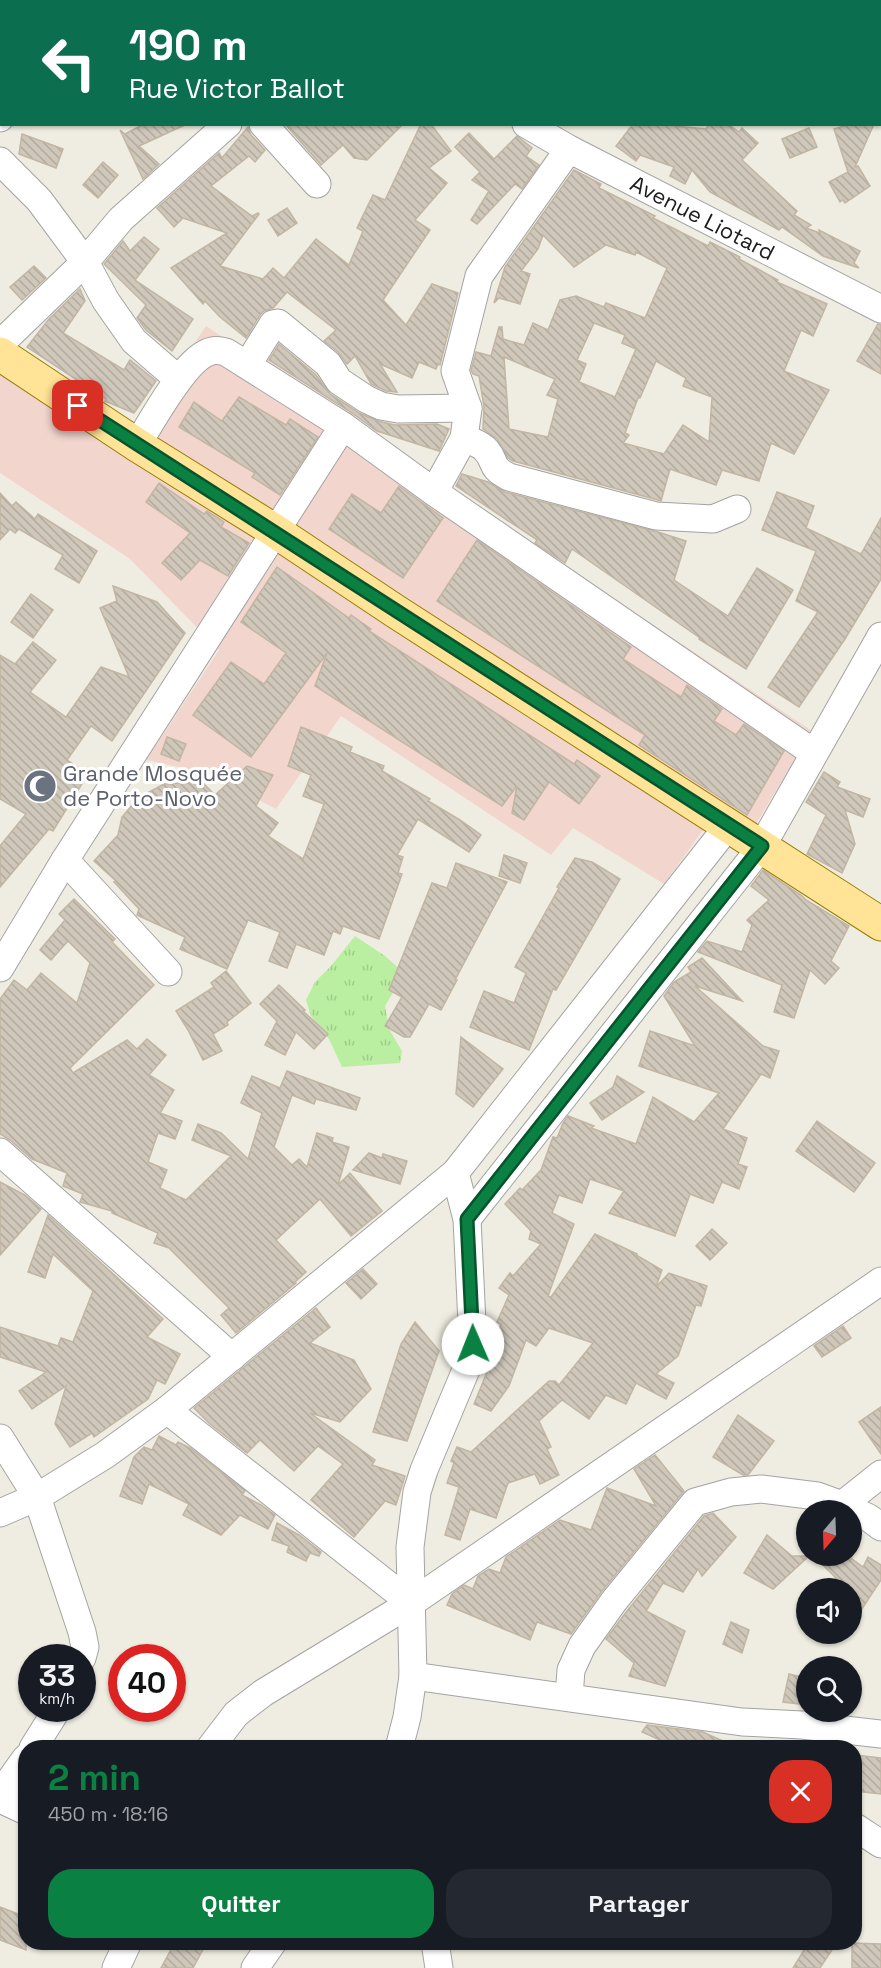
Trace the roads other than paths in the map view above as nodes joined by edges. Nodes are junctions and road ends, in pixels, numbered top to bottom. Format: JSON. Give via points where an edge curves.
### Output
{"nodes":[{"id":1,"x":226,"y":126,"type":"edge"},
{"id":2,"x":265,"y":126,"type":"edge"},
{"id":3,"x":529,"y":126,"type":"edge"},
{"id":4,"x":568,"y":149,"type":"junction"},
{"id":5,"x":0,"y":161,"type":"edge"},
{"id":6,"x":317,"y":184,"type":"dead end"},
{"id":7,"x":85,"y":262,"type":"junction"},
{"id":8,"x":881,"y":309,"type":"edge"},
{"id":9,"x":0,"y":344,"type":"edge"},
{"id":10,"x":0,"y":354,"type":"edge"},
{"id":11,"x":248,"y":364,"type":"junction"},
{"id":12,"x":178,"y":379,"type":"junction"},
{"id":13,"x":468,"y":408,"type":"junction"},
{"id":14,"x":343,"y":426,"type":"junction"},
{"id":15,"x":464,"y":438,"type":"junction"},
{"id":16,"x":137,"y":445,"type":"junction"},
{"id":17,"x":434,"y":492,"type":"junction"},
{"id":18,"x":737,"y":509,"type":"dead end"},
{"id":19,"x":275,"y":531,"type":"junction"},
{"id":20,"x":881,"y":636,"type":"edge"},
{"id":21,"x":814,"y":753,"type":"junction"},
{"id":22,"x":728,"y":826,"type":"junction"},
{"id":23,"x":762,"y":846,"type":"junction"},
{"id":24,"x":65,"y":860,"type":"junction"},
{"id":25,"x":881,"y":924,"type":"edge"},
{"id":26,"x":0,"y":969,"type":"edge"},
{"id":27,"x":168,"y":972,"type":"dead end"},
{"id":28,"x":0,"y":1152,"type":"edge"},
{"id":29,"x":455,"y":1173,"type":"junction"},
{"id":30,"x":467,"y":1219,"type":"junction"},
{"id":31,"x":881,"y":1281,"type":"edge"},
{"id":32,"x":232,"y":1357,"type":"junction"},
{"id":33,"x":167,"y":1410,"type":"junction"},
{"id":34,"x":0,"y":1438,"type":"edge"},
{"id":35,"x":881,"y":1474,"type":"edge"},
{"id":36,"x":37,"y":1497,"type":"junction"},
{"id":37,"x":828,"y":1500,"type":"edge"},
{"id":38,"x":848,"y":1500,"type":"edge"},
{"id":39,"x":0,"y":1513,"type":"edge"},
{"id":40,"x":862,"y":1515,"type":"edge"},
{"id":41,"x":881,"y":1527,"type":"edge"},
{"id":42,"x":411,"y":1603,"type":"junction"},
{"id":43,"x":84,"y":1644,"type":"edge"},
{"id":44,"x":412,"y":1676,"type":"junction"},
{"id":45,"x":569,"y":1697,"type":"junction"},
{"id":46,"x":49,"y":1722,"type":"edge"},
{"id":47,"x":881,"y":1734,"type":"edge"},
{"id":48,"x":799,"y":1736,"type":"edge"},
{"id":49,"x":38,"y":1740,"type":"edge"},
{"id":50,"x":216,"y":1740,"type":"edge"},
{"id":51,"x":401,"y":1740,"type":"edge"},
{"id":52,"x":18,"y":1769,"type":"edge"},
{"id":53,"x":0,"y":1794,"type":"edge"},
{"id":54,"x":0,"y":1799,"type":"edge"},
{"id":55,"x":18,"y":1807,"type":"edge"},
{"id":56,"x":862,"y":1832,"type":"edge"},
{"id":57,"x":881,"y":1844,"type":"edge"},
{"id":58,"x":124,"y":1950,"type":"edge"},
{"id":59,"x":267,"y":1950,"type":"edge"},
{"id":60,"x":436,"y":1950,"type":"edge"},
{"id":61,"x":116,"y":1968,"type":"edge"},
{"id":62,"x":255,"y":1968,"type":"edge"},
{"id":63,"x":439,"y":1968,"type":"edge"}],
"edges":[{"from":1,"to":7,"type":"street","via":[[121,219]]},
{"from":2,"to":6,"type":"street"},
{"from":3,"to":4,"type":"street","name":"Avenue Liotard"},
{"from":4,"to":8,"type":"street","name":"Avenue Liotard"},
{"from":4,"to":13,"type":"street","via":[[479,276],[455,371]]},
{"from":5,"to":7,"type":"street","via":[[39,200]]},
{"from":7,"to":9,"type":"street"},
{"from":7,"to":12,"type":"street","via":[[134,341]]},
{"from":10,"to":16,"type":"main road"},
{"from":11,"to":12,"type":"street","via":[[226,352],[211,351]]},
{"from":11,"to":13,"type":"street","via":[[273,324],[278,323],[328,364],[339,381],[381,406]]},
{"from":11,"to":14,"type":"street"},
{"from":12,"to":16,"type":"street"},
{"from":13,"to":15,"type":"street"},
{"from":14,"to":17,"type":"street"},
{"from":14,"to":19,"type":"street"},
{"from":15,"to":17,"type":"street"},
{"from":15,"to":18,"type":"street","via":[[482,446],[496,470],[509,477],[656,516],[712,519]]},
{"from":16,"to":19,"type":"main road"},
{"from":17,"to":21,"type":"street"},
{"from":19,"to":22,"type":"main road"},
{"from":19,"to":24,"type":"street"},
{"from":20,"to":21,"type":"street"},
{"from":21,"to":23,"type":"street"},
{"from":22,"to":23,"type":"main road"},
{"from":22,"to":29,"type":"street"},
{"from":23,"to":25,"type":"main road"},
{"from":23,"to":30,"type":"street"},
{"from":24,"to":26,"type":"street"},
{"from":24,"to":27,"type":"street"},
{"from":28,"to":32,"type":"street"},
{"from":29,"to":30,"type":"street"},
{"from":29,"to":32,"type":"street"},
{"from":30,"to":42,"type":"street","via":[[473,1344],[417,1492],[410,1547]]},
{"from":31,"to":42,"type":"street"},
{"from":32,"to":33,"type":"street"},
{"from":33,"to":36,"type":"street"},
{"from":33,"to":42,"type":"street"},
{"from":34,"to":36,"type":"street"},
{"from":35,"to":38,"type":"street"},
{"from":36,"to":39,"type":"street"},
{"from":36,"to":43,"type":"street"},
{"from":37,"to":45,"type":"street","via":[[761,1490],[731,1492],[695,1502],[582,1646],[571,1670]]},
{"from":40,"to":41,"type":"street"},
{"from":42,"to":44,"type":"street"},
{"from":42,"to":50,"type":"street","via":[[263,1693],[236,1714]]},
{"from":44,"to":45,"type":"street"},
{"from":44,"to":51,"type":"street"},
{"from":45,"to":48,"type":"street","via":[[742,1722]]},
{"from":46,"to":49,"type":"street"},
{"from":47,"to":48,"type":"street"},
{"from":52,"to":53,"type":"street"},
{"from":54,"to":55,"type":"street"},
{"from":56,"to":57,"type":"street"},
{"from":58,"to":61,"type":"street"},
{"from":59,"to":62,"type":"street"},
{"from":60,"to":63,"type":"street"}]}
